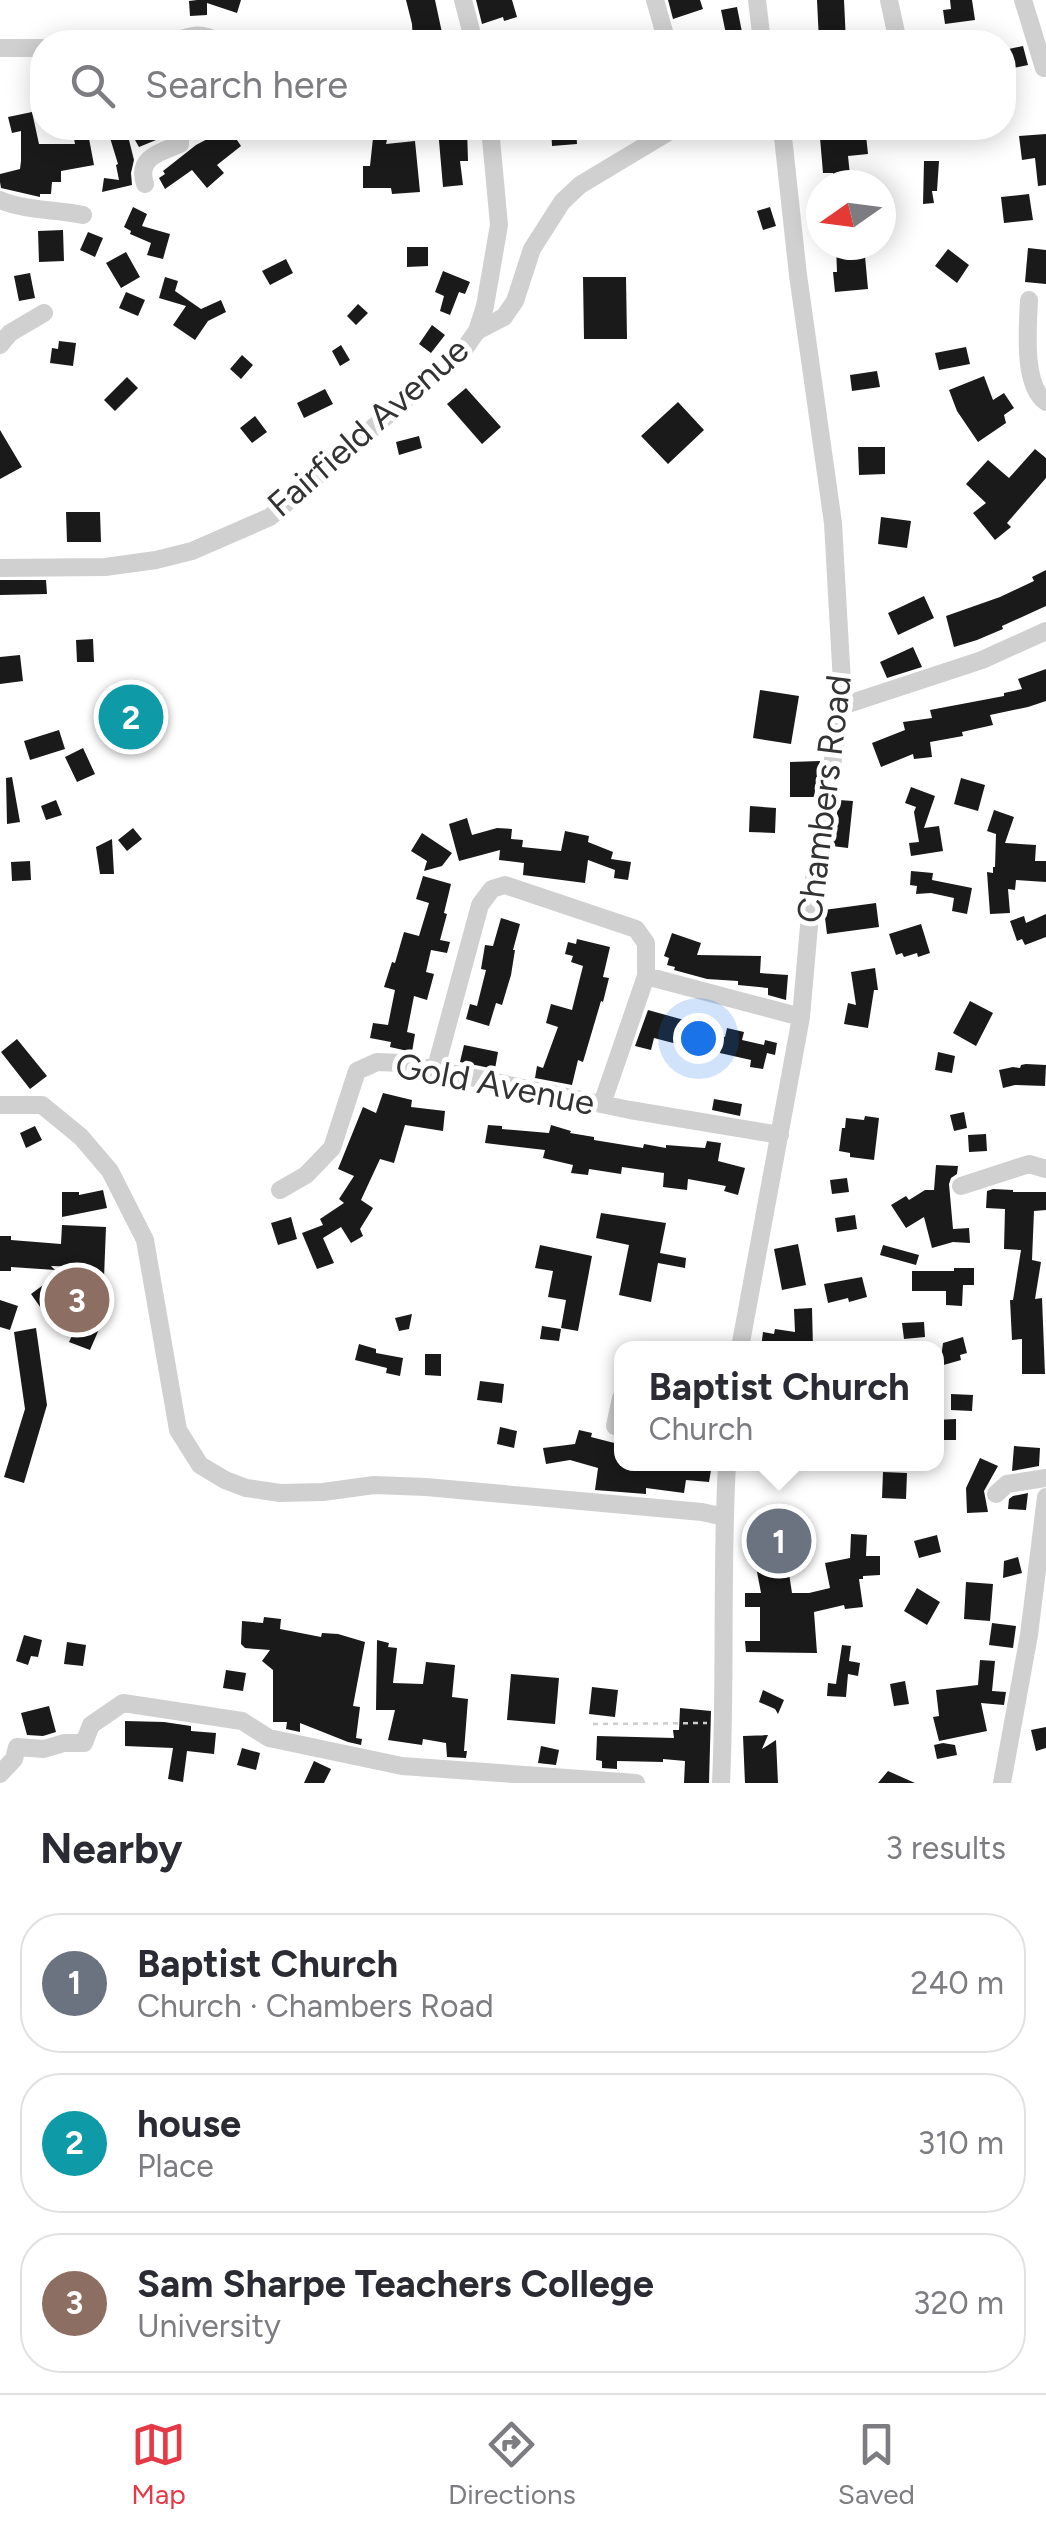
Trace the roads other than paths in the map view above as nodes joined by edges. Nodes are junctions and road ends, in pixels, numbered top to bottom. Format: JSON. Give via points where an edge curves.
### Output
{"nodes":[{"id":1,"x":463,"y":0,"type":"edge"},
{"id":2,"x":655,"y":0,"type":"edge"},
{"id":3,"x":757,"y":0,"type":"edge"},
{"id":4,"x":889,"y":0,"type":"edge"},
{"id":5,"x":1023,"y":0,"type":"edge"},
{"id":6,"x":471,"y":30,"type":"edge"},
{"id":7,"x":664,"y":30,"type":"edge"},
{"id":8,"x":761,"y":30,"type":"edge"},
{"id":9,"x":895,"y":30,"type":"edge"},
{"id":10,"x":0,"y":48,"type":"edge"},
{"id":11,"x":30,"y":48,"type":"edge"},
{"id":12,"x":1044,"y":68,"type":"edge"},
{"id":13,"x":180,"y":140,"type":"edge"},
{"id":14,"x":491,"y":140,"type":"edge"},
{"id":15,"x":655,"y":140,"type":"edge"},
{"id":16,"x":783,"y":140,"type":"edge"},
{"id":17,"x":145,"y":184,"type":"dead end"},
{"id":18,"x":0,"y":200,"type":"edge"},
{"id":19,"x":82,"y":215,"type":"dead end"},
{"id":20,"x":1029,"y":300,"type":"dead end"},
{"id":21,"x":44,"y":313,"type":"dead end"},
{"id":22,"x":477,"y":331,"type":"junction"},
{"id":23,"x":0,"y":346,"type":"edge"},
{"id":24,"x":1046,"y":402,"type":"edge"},
{"id":25,"x":0,"y":568,"type":"edge"},
{"id":26,"x":1046,"y":631,"type":"edge"},
{"id":27,"x":840,"y":707,"type":"junction"},
{"id":28,"x":646,"y":976,"type":"junction"},
{"id":29,"x":801,"y":1016,"type":"junction"},
{"id":30,"x":436,"y":1071,"type":"junction"},
{"id":31,"x":602,"y":1104,"type":"junction"},
{"id":32,"x":0,"y":1105,"type":"edge"},
{"id":33,"x":780,"y":1135,"type":"junction"},
{"id":34,"x":1046,"y":1169,"type":"edge"},
{"id":35,"x":961,"y":1186,"type":"dead end"},
{"id":36,"x":280,"y":1190,"type":"dead end"},
{"id":37,"x":741,"y":1341,"type":"edge"},
{"id":38,"x":727,"y":1471,"type":"edge"},
{"id":39,"x":1046,"y":1478,"type":"edge"},
{"id":40,"x":996,"y":1494,"type":"dead end"},
{"id":41,"x":1046,"y":1497,"type":"edge"},
{"id":42,"x":724,"y":1517,"type":"junction"},
{"id":43,"x":0,"y":1774,"type":"edge"},
{"id":44,"x":636,"y":1783,"type":"edge"},
{"id":45,"x":721,"y":1783,"type":"edge"},
{"id":46,"x":1002,"y":1783,"type":"edge"}],
"edges":[{"from":1,"to":6,"type":"street"},
{"from":2,"to":7,"type":"street"},
{"from":3,"to":8,"type":"street"},
{"from":4,"to":9,"type":"street"},
{"from":5,"to":12,"type":"street"},
{"from":10,"to":11,"type":"street"},
{"from":13,"to":17,"type":"street","via":[[152,156],[142,175]]},
{"from":14,"to":22,"type":"street","name":"Fairfield Avenue","via":[[499,225]]},
{"from":15,"to":22,"type":"street","via":[[562,202],[532,249],[515,301],[504,317]]},
{"from":16,"to":27,"type":"street","name":"Chambers Road","via":[[833,523]]},
{"from":18,"to":19,"type":"street"},
{"from":20,"to":24,"type":"street","via":[[1027,352],[1038,396]]},
{"from":21,"to":23,"type":"street"},
{"from":22,"to":25,"type":"street","name":"Fairfield Avenue","via":[[270,517],[156,560]]},
{"from":26,"to":27,"type":"street","via":[[982,660]]},
{"from":27,"to":29,"type":"street","name":"Chambers Road"},
{"from":28,"to":29,"type":"street"},
{"from":28,"to":30,"type":"street","via":[[646,943],[636,928],[505,885],[492,889],[480,905]]},
{"from":28,"to":31,"type":"street"},
{"from":29,"to":33,"type":"street","name":"Chambers Road"},
{"from":30,"to":31,"type":"street","name":"Gold Avenue"},
{"from":30,"to":36,"type":"street","name":"Gold Avenue","via":[[377,1062],[357,1071],[332,1148]]},
{"from":31,"to":33,"type":"street","name":"Gold Avenue"},
{"from":32,"to":42,"type":"street","via":[[42,1104],[110,1171],[145,1240],[178,1430],[200,1465],[224,1480],[280,1493],[426,1487]]},
{"from":33,"to":37,"type":"street","name":"Chambers Road"},
{"from":34,"to":35,"type":"street","via":[[1029,1164]]},
{"from":38,"to":42,"type":"street"},
{"from":39,"to":40,"type":"street","via":[[1007,1484]]},
{"from":41,"to":46,"type":"street"},
{"from":42,"to":45,"type":"street"},
{"from":43,"to":44,"type":"street","via":[[17,1747],[84,1743],[92,1725],[123,1704],[242,1721],[270,1738],[402,1766]]}]}
